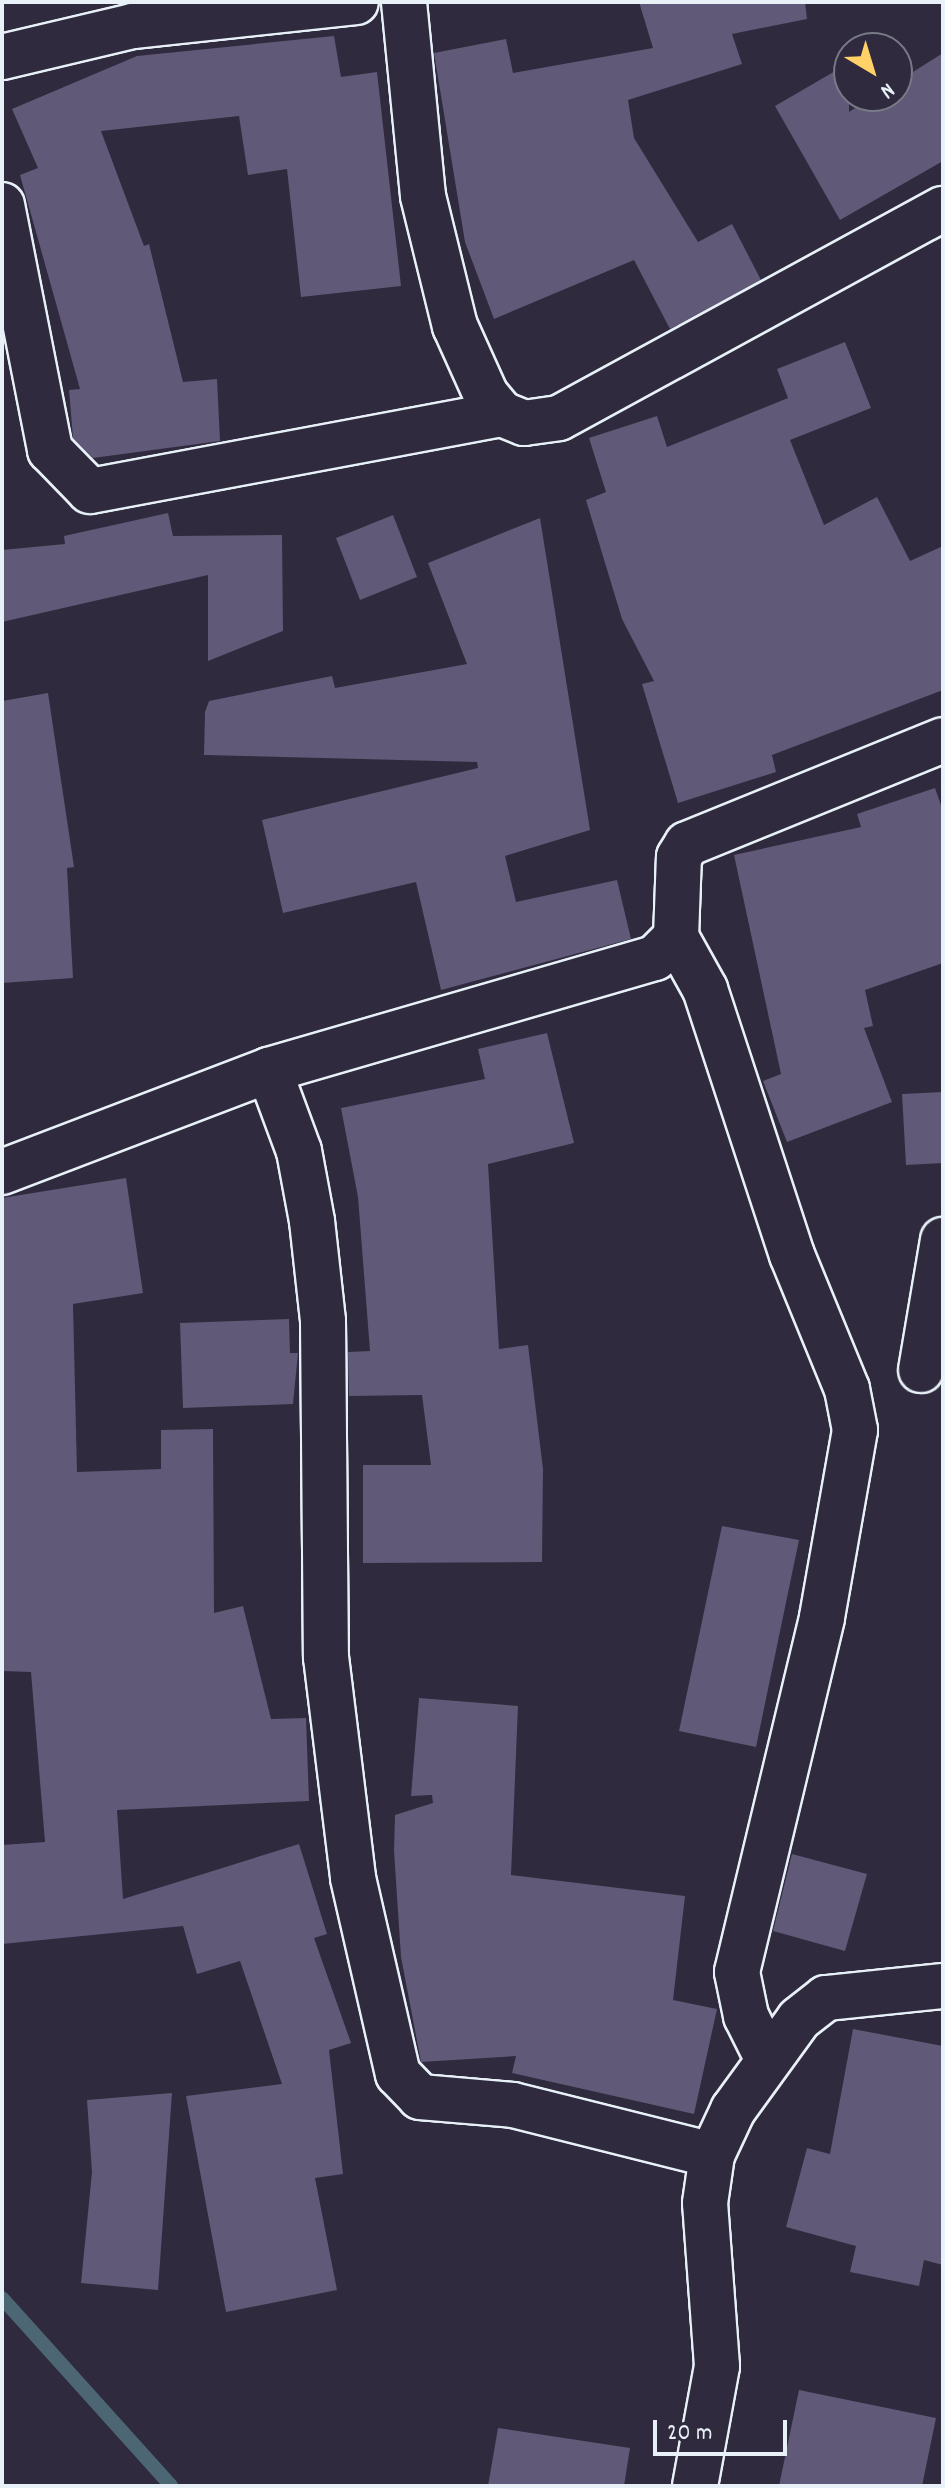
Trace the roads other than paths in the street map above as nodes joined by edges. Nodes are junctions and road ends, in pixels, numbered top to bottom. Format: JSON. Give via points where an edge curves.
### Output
{"nodes":[{"id":1,"x":356,"y":2,"type":"edge"},
{"id":2,"x":404,"y":2,"type":"edge"},
{"id":3,"x":212,"y":8,"type":"edge"},
{"id":4,"x":2,"y":57,"type":"edge"},
{"id":5,"x":2,"y":205,"type":"edge"},
{"id":6,"x":943,"y":209,"type":"edge"},
{"id":7,"x":502,"y":414,"type":"junction"},
{"id":8,"x":943,"y":740,"type":"edge"},
{"id":9,"x":676,"y":937,"type":"junction"},
{"id":10,"x":269,"y":1070,"type":"junction"},
{"id":11,"x":2,"y":1172,"type":"edge"},
{"id":12,"x":943,"y":1240,"type":"edge"},
{"id":13,"x":921,"y":1370,"type":"dead end"},
{"id":14,"x":943,"y":1986,"type":"edge"},
{"id":15,"x":768,"y":2060,"type":"junction"},
{"id":16,"x":712,"y":2155,"type":"junction"},
{"id":17,"x":695,"y":2486,"type":"edge"}],
"edges":[{"from":1,"to":3,"type":"street"},
{"from":2,"to":7,"type":"street","via":[[423,196],[455,326]]},
{"from":3,"to":4,"type":"street"},
{"from":5,"to":7,"type":"street","via":[[50,450],[90,491]]},
{"from":6,"to":7,"type":"street","via":[[559,418],[524,423]]},
{"from":8,"to":9,"type":"street","via":[[687,844],[679,857]]},
{"from":9,"to":10,"type":"street","via":[[655,958]]},
{"from":9,"to":15,"type":"street","via":[[705,989],[792,1255],[847,1389],[855,1430],[822,1618],[737,1972],[746,2016]]},
{"from":10,"to":11,"type":"street"},
{"from":10,"to":16,"type":"street","via":[[299,1151],[312,1221],[323,1321],[326,1657],[353,1878],[398,2074],[420,2097],[513,2105]]},
{"from":12,"to":13,"type":"street"},
{"from":14,"to":15,"type":"street","via":[[826,1998]]},
{"from":15,"to":16,"type":"street"},
{"from":16,"to":17,"type":"street","via":[[705,2203],[717,2366]]}]}
